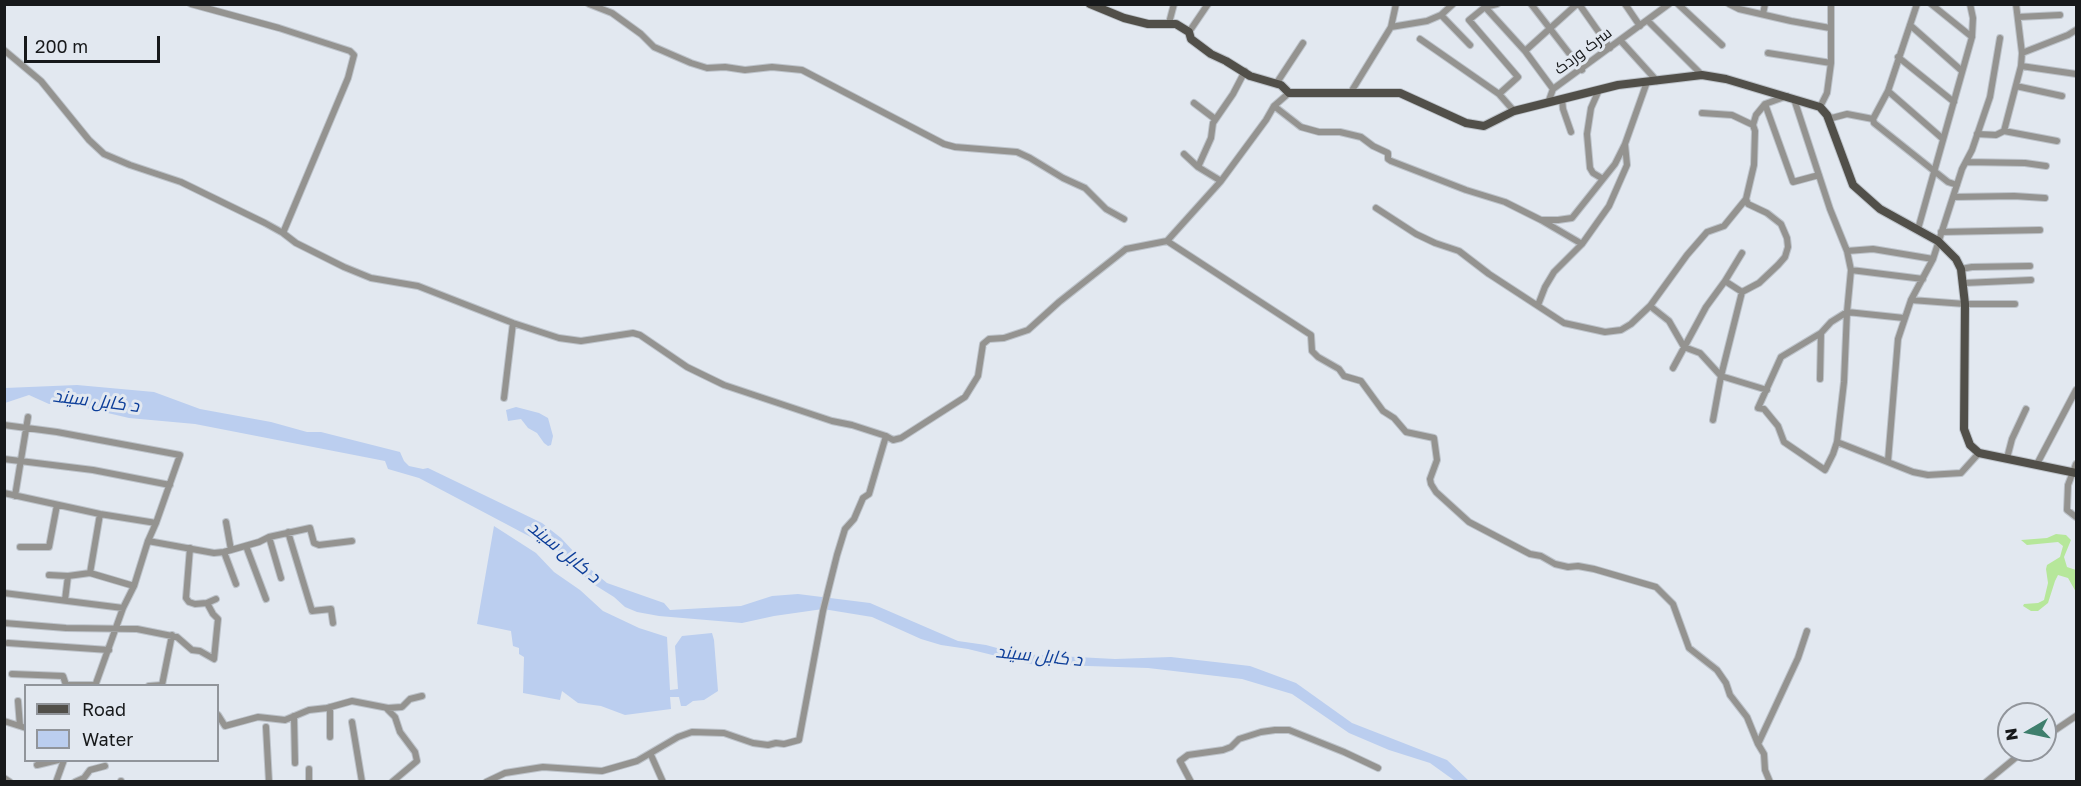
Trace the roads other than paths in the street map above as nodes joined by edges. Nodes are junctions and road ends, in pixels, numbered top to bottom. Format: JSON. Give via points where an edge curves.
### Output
{"nodes":[{"id":1,"x":191,"y":4,"type":"edge"},
{"id":2,"x":589,"y":4,"type":"edge"},
{"id":3,"x":1090,"y":4,"type":"edge"},
{"id":4,"x":1174,"y":4,"type":"edge"},
{"id":5,"x":1208,"y":4,"type":"edge"},
{"id":6,"x":1396,"y":4,"type":"edge"},
{"id":7,"x":1453,"y":4,"type":"edge"},
{"id":8,"x":1497,"y":4,"type":"edge"},
{"id":9,"x":1531,"y":4,"type":"edge"},
{"id":10,"x":1578,"y":4,"type":"edge"},
{"id":11,"x":1625,"y":4,"type":"edge"},
{"id":12,"x":1669,"y":4,"type":"edge"},
{"id":13,"x":1678,"y":4,"type":"edge"},
{"id":14,"x":1728,"y":4,"type":"edge"},
{"id":15,"x":1765,"y":4,"type":"edge"},
{"id":16,"x":1831,"y":4,"type":"edge"},
{"id":17,"x":1917,"y":4,"type":"edge"},
{"id":18,"x":1931,"y":4,"type":"edge"},
{"id":19,"x":1971,"y":4,"type":"edge"},
{"id":20,"x":2016,"y":4,"type":"edge"},
{"id":21,"x":1485,"y":7,"type":"junction"},
{"id":22,"x":1441,"y":15,"type":"junction"},
{"id":23,"x":1763,"y":15,"type":"junction"},
{"id":24,"x":2060,"y":15,"type":"dead end"},
{"id":25,"x":2018,"y":17,"type":"junction"},
{"id":26,"x":1648,"y":21,"type":"junction"},
{"id":27,"x":1170,"y":23,"type":"junction"},
{"id":28,"x":1910,"y":25,"type":"junction"},
{"id":29,"x":1640,"y":26,"type":"junction"},
{"id":30,"x":1391,"y":27,"type":"junction"},
{"id":31,"x":1550,"y":27,"type":"junction"},
{"id":32,"x":1830,"y":28,"type":"junction"},
{"id":33,"x":2076,"y":30,"type":"edge"},
{"id":34,"x":1189,"y":32,"type":"junction"},
{"id":35,"x":1972,"y":37,"type":"junction"},
{"id":36,"x":2000,"y":38,"type":"dead end"},
{"id":37,"x":1420,"y":39,"type":"dead end"},
{"id":38,"x":1620,"y":40,"type":"junction"},
{"id":39,"x":1303,"y":43,"type":"dead end"},
{"id":40,"x":1470,"y":45,"type":"dead end"},
{"id":41,"x":1722,"y":45,"type":"dead end"},
{"id":42,"x":1610,"y":48,"type":"junction"},
{"id":43,"x":4,"y":50,"type":"edge"},
{"id":44,"x":1525,"y":51,"type":"junction"},
{"id":45,"x":1768,"y":53,"type":"dead end"},
{"id":46,"x":2022,"y":53,"type":"junction"},
{"id":47,"x":1898,"y":57,"type":"junction"},
{"id":48,"x":1831,"y":63,"type":"junction"},
{"id":49,"x":2020,"y":66,"type":"junction"},
{"id":50,"x":1581,"y":69,"type":"junction"},
{"id":51,"x":1962,"y":70,"type":"junction"},
{"id":52,"x":1245,"y":71,"type":"junction"},
{"id":53,"x":2076,"y":74,"type":"edge"},
{"id":54,"x":1702,"y":75,"type":"junction"},
{"id":55,"x":1657,"y":81,"type":"junction"},
{"id":56,"x":1647,"y":82,"type":"junction"},
{"id":57,"x":1276,"y":84,"type":"junction"},
{"id":58,"x":2016,"y":86,"type":"junction"},
{"id":59,"x":1553,"y":89,"type":"junction"},
{"id":60,"x":1599,"y":90,"type":"junction"},
{"id":61,"x":1888,"y":91,"type":"junction"},
{"id":62,"x":1351,"y":92,"type":"junction"},
{"id":63,"x":1289,"y":93,"type":"junction"},
{"id":64,"x":1499,"y":94,"type":"junction"},
{"id":65,"x":2062,"y":96,"type":"dead end"},
{"id":66,"x":1790,"y":97,"type":"junction"},
{"id":67,"x":1562,"y":99,"type":"junction"},
{"id":68,"x":1954,"y":102,"type":"junction"},
{"id":69,"x":1194,"y":103,"type":"dead end"},
{"id":70,"x":1548,"y":103,"type":"junction"},
{"id":71,"x":1765,"y":104,"type":"junction"},
{"id":72,"x":1274,"y":106,"type":"junction"},
{"id":73,"x":1820,"y":107,"type":"junction"},
{"id":74,"x":1514,"y":111,"type":"junction"},
{"id":75,"x":1702,"y":113,"type":"dead end"},
{"id":76,"x":1827,"y":115,"type":"junction"},
{"id":77,"x":1215,"y":119,"type":"junction"},
{"id":78,"x":1873,"y":119,"type":"junction"},
{"id":79,"x":1753,"y":125,"type":"junction"},
{"id":80,"x":2004,"y":131,"type":"junction"},
{"id":81,"x":1571,"y":132,"type":"dead end"},
{"id":82,"x":1977,"y":134,"type":"junction"},
{"id":83,"x":1943,"y":139,"type":"junction"},
{"id":84,"x":2056,"y":141,"type":"dead end"},
{"id":85,"x":1625,"y":144,"type":"junction"},
{"id":86,"x":1184,"y":154,"type":"dead end"},
{"id":87,"x":1966,"y":162,"type":"junction"},
{"id":88,"x":2046,"y":166,"type":"dead end"},
{"id":89,"x":1198,"y":167,"type":"junction"},
{"id":90,"x":1935,"y":171,"type":"junction"},
{"id":91,"x":1819,"y":175,"type":"junction"},
{"id":92,"x":1603,"y":179,"type":"junction"},
{"id":93,"x":1221,"y":181,"type":"junction"},
{"id":94,"x":1957,"y":185,"type":"junction"},
{"id":95,"x":1953,"y":197,"type":"junction"},
{"id":96,"x":2045,"y":198,"type":"dead end"},
{"id":97,"x":1746,"y":199,"type":"junction"},
{"id":98,"x":1376,"y":208,"type":"dead end"},
{"id":99,"x":1124,"y":219,"type":"dead end"},
{"id":100,"x":1541,"y":220,"type":"junction"},
{"id":101,"x":1918,"y":229,"type":"junction"},
{"id":102,"x":2040,"y":230,"type":"dead end"},
{"id":103,"x":1941,"y":232,"type":"junction"},
{"id":104,"x":284,"y":233,"type":"junction"},
{"id":105,"x":1167,"y":241,"type":"junction"},
{"id":106,"x":1938,"y":242,"type":"junction"},
{"id":107,"x":1582,"y":244,"type":"junction"},
{"id":108,"x":1847,"y":251,"type":"junction"},
{"id":109,"x":1742,"y":253,"type":"dead end"},
{"id":110,"x":1933,"y":259,"type":"junction"},
{"id":111,"x":2030,"y":266,"type":"dead end"},
{"id":112,"x":1961,"y":269,"type":"junction"},
{"id":113,"x":1851,"y":270,"type":"junction"},
{"id":114,"x":1923,"y":279,"type":"junction"},
{"id":115,"x":2031,"y":280,"type":"dead end"},
{"id":116,"x":1725,"y":281,"type":"junction"},
{"id":117,"x":1964,"y":283,"type":"junction"},
{"id":118,"x":1742,"y":292,"type":"junction"},
{"id":119,"x":1911,"y":300,"type":"junction"},
{"id":120,"x":1965,"y":304,"type":"junction"},
{"id":121,"x":2015,"y":304,"type":"dead end"},
{"id":122,"x":1538,"y":305,"type":"junction"},
{"id":123,"x":1650,"y":306,"type":"junction"},
{"id":124,"x":1847,"y":312,"type":"junction"},
{"id":125,"x":1904,"y":318,"type":"junction"},
{"id":126,"x":513,"y":323,"type":"junction"},
{"id":127,"x":1821,"y":333,"type":"junction"},
{"id":128,"x":1684,"y":347,"type":"junction"},
{"id":129,"x":1672,"y":368,"type":"dead end"},
{"id":130,"x":1721,"y":376,"type":"junction"},
{"id":131,"x":1820,"y":379,"type":"dead end"},
{"id":132,"x":1767,"y":390,"type":"junction"},
{"id":133,"x":2076,"y":390,"type":"edge"},
{"id":134,"x":504,"y":398,"type":"dead end"},
{"id":135,"x":2026,"y":409,"type":"dead end"},
{"id":136,"x":28,"y":417,"type":"dead end"},
{"id":137,"x":1713,"y":420,"type":"dead end"},
{"id":138,"x":4,"y":425,"type":"edge"},
{"id":139,"x":26,"y":429,"type":"junction"},
{"id":140,"x":886,"y":436,"type":"junction"},
{"id":141,"x":1837,"y":442,"type":"junction"},
{"id":142,"x":1979,"y":453,"type":"junction"},
{"id":143,"x":2007,"y":458,"type":"junction"},
{"id":144,"x":4,"y":459,"type":"edge"},
{"id":145,"x":1888,"y":460,"type":"junction"},
{"id":146,"x":21,"y":461,"type":"junction"},
{"id":147,"x":2037,"y":464,"type":"junction"},
{"id":148,"x":2075,"y":470,"type":"edge"},
{"id":149,"x":170,"y":485,"type":"junction"},
{"id":150,"x":4,"y":493,"type":"edge"},
{"id":151,"x":15,"y":496,"type":"junction"},
{"id":152,"x":57,"y":505,"type":"junction"},
{"id":153,"x":100,"y":514,"type":"junction"},
{"id":154,"x":2076,"y":517,"type":"edge"},
{"id":155,"x":226,"y":522,"type":"dead end"},
{"id":156,"x":156,"y":523,"type":"junction"},
{"id":157,"x":288,"y":532,"type":"junction"},
{"id":158,"x":269,"y":537,"type":"junction"},
{"id":159,"x":147,"y":541,"type":"junction"},
{"id":160,"x":352,"y":541,"type":"dead end"},
{"id":161,"x":246,"y":546,"type":"junction"},
{"id":162,"x":20,"y":547,"type":"dead end"},
{"id":163,"x":190,"y":548,"type":"junction"},
{"id":164,"x":227,"y":551,"type":"junction"},
{"id":165,"x":90,"y":573,"type":"junction"},
{"id":166,"x":49,"y":575,"type":"dead end"},
{"id":167,"x":68,"y":576,"type":"junction"},
{"id":168,"x":281,"y":578,"type":"dead end"},
{"id":169,"x":236,"y":584,"type":"dead end"},
{"id":170,"x":134,"y":586,"type":"junction"},
{"id":171,"x":4,"y":593,"type":"edge"},
{"id":172,"x":216,"y":599,"type":"dead end"},
{"id":173,"x":266,"y":599,"type":"dead end"},
{"id":174,"x":65,"y":600,"type":"junction"},
{"id":175,"x":207,"y":603,"type":"junction"},
{"id":176,"x":123,"y":608,"type":"junction"},
{"id":177,"x":4,"y":622,"type":"edge"},
{"id":178,"x":333,"y":622,"type":"dead end"},
{"id":179,"x":116,"y":628,"type":"junction"},
{"id":180,"x":1807,"y":631,"type":"dead end"},
{"id":181,"x":172,"y":635,"type":"junction"},
{"id":182,"x":8,"y":643,"type":"dead end"},
{"id":183,"x":109,"y":650,"type":"junction"},
{"id":184,"x":12,"y":674,"type":"dead end"},
{"id":185,"x":66,"y":684,"type":"edge"},
{"id":186,"x":95,"y":684,"type":"edge"},
{"id":187,"x":162,"y":684,"type":"edge"},
{"id":188,"x":422,"y":696,"type":"dead end"},
{"id":189,"x":18,"y":701,"type":"dead end"},
{"id":190,"x":330,"y":707,"type":"junction"},
{"id":191,"x":386,"y":708,"type":"junction"},
{"id":192,"x":294,"y":716,"type":"junction"},
{"id":193,"x":2076,"y":716,"type":"edge"},
{"id":194,"x":219,"y":717,"type":"edge"},
{"id":195,"x":4,"y":721,"type":"edge"},
{"id":196,"x":352,"y":722,"type":"dead end"},
{"id":197,"x":23,"y":727,"type":"edge"},
{"id":198,"x":266,"y":727,"type":"dead end"},
{"id":199,"x":2057,"y":729,"type":"edge"},
{"id":200,"x":330,"y":737,"type":"dead end"},
{"id":201,"x":1758,"y":744,"type":"junction"},
{"id":202,"x":651,"y":754,"type":"junction"},
{"id":203,"x":50,"y":762,"type":"edge"},
{"id":204,"x":63,"y":762,"type":"edge"},
{"id":205,"x":2010,"y":762,"type":"edge"},
{"id":206,"x":295,"y":763,"type":"dead end"},
{"id":207,"x":37,"y":765,"type":"dead end"},
{"id":208,"x":105,"y":766,"type":"dead end"},
{"id":209,"x":1378,"y":768,"type":"dead end"},
{"id":210,"x":309,"y":769,"type":"dead end"},
{"id":211,"x":4,"y":778,"type":"edge"},
{"id":212,"x":10,"y":782,"type":"edge"},
{"id":213,"x":56,"y":782,"type":"edge"},
{"id":214,"x":75,"y":782,"type":"edge"},
{"id":215,"x":268,"y":782,"type":"edge"},
{"id":216,"x":309,"y":782,"type":"edge"},
{"id":217,"x":362,"y":782,"type":"edge"},
{"id":218,"x":392,"y":782,"type":"edge"},
{"id":219,"x":486,"y":782,"type":"edge"},
{"id":220,"x":663,"y":782,"type":"edge"},
{"id":221,"x":1191,"y":782,"type":"edge"},
{"id":222,"x":1770,"y":782,"type":"edge"},
{"id":223,"x":1986,"y":782,"type":"edge"}],
"edges":[{"from":1,"to":104,"type":"street","via":[[279,28],[354,55]]},
{"from":2,"to":99,"type":"street","via":[[612,13],[654,47],[691,63],[706,68],[802,70],[944,144],[1017,152],[1085,188],[1106,209]]},
{"from":3,"to":27,"type":"main road","via":[[1148,24]]},
{"from":4,"to":27,"type":"street"},
{"from":5,"to":34,"type":"street"},
{"from":6,"to":30,"type":"street"},
{"from":7,"to":22,"type":"street"},
{"from":8,"to":21,"type":"street"},
{"from":9,"to":31,"type":"street"},
{"from":10,"to":31,"type":"street"},
{"from":10,"to":42,"type":"street"},
{"from":11,"to":29,"type":"street"},
{"from":12,"to":26,"type":"street","name":"سرک وردک"},
{"from":13,"to":41,"type":"street"},
{"from":14,"to":23,"type":"street"},
{"from":15,"to":23,"type":"street"},
{"from":16,"to":32,"type":"street"},
{"from":17,"to":28,"type":"street"},
{"from":18,"to":35,"type":"street"},
{"from":19,"to":35,"type":"street"},
{"from":20,"to":25,"type":"street"},
{"from":21,"to":44,"type":"street"},
{"from":21,"to":64,"type":"street","via":[[1468,20],[1518,77]]},
{"from":22,"to":30,"type":"street"},
{"from":22,"to":40,"type":"street"},
{"from":23,"to":32,"type":"street"},
{"from":24,"to":25,"type":"street"},
{"from":25,"to":46,"type":"street"},
{"from":26,"to":29,"type":"street","name":"سرک وردک"},
{"from":26,"to":54,"type":"street"},
{"from":27,"to":34,"type":"main road"},
{"from":28,"to":47,"type":"street"},
{"from":28,"to":51,"type":"street"},
{"from":29,"to":38,"type":"street","name":"سرک وردک"},
{"from":30,"to":62,"type":"street"},
{"from":31,"to":44,"type":"street"},
{"from":31,"to":50,"type":"street"},
{"from":32,"to":48,"type":"street"},
{"from":33,"to":46,"type":"street"},
{"from":34,"to":52,"type":"main road","via":[[1197,45]]},
{"from":35,"to":51,"type":"street"},
{"from":36,"to":82,"type":"street","via":[[1989,97]]},
{"from":37,"to":64,"type":"street"},
{"from":38,"to":42,"type":"street","name":"سرک وردک"},
{"from":38,"to":55,"type":"street"},
{"from":39,"to":57,"type":"street"},
{"from":42,"to":50,"type":"street","name":"سرک وردک"},
{"from":43,"to":104,"type":"street","via":[[41,81],[104,154],[181,182]]},
{"from":44,"to":59,"type":"street"},
{"from":45,"to":48,"type":"street"},
{"from":46,"to":49,"type":"street"},
{"from":47,"to":61,"type":"street"},
{"from":47,"to":68,"type":"street"},
{"from":48,"to":73,"type":"street","via":[[1827,93]]},
{"from":49,"to":53,"type":"street"},
{"from":49,"to":58,"type":"street"},
{"from":50,"to":59,"type":"street","name":"سرک وردک"},
{"from":51,"to":68,"type":"street"},
{"from":52,"to":57,"type":"main road"},
{"from":52,"to":77,"type":"street"},
{"from":54,"to":55,"type":"main road"},
{"from":54,"to":66,"type":"main road"},
{"from":55,"to":56,"type":"main road"},
{"from":56,"to":60,"type":"main road"},
{"from":56,"to":85,"type":"street"},
{"from":57,"to":63,"type":"main road"},
{"from":58,"to":65,"type":"street"},
{"from":58,"to":80,"type":"street"},
{"from":59,"to":70,"type":"street","name":"سرک وردک"},
{"from":60,"to":67,"type":"main road"},
{"from":60,"to":92,"type":"street","via":[[1592,108],[1588,144],[1590,168]]},
{"from":61,"to":78,"type":"street"},
{"from":61,"to":83,"type":"street"},
{"from":62,"to":63,"type":"main road"},
{"from":62,"to":74,"type":"main road","via":[[1400,93],[1466,123],[1484,126]]},
{"from":63,"to":72,"type":"street"},
{"from":64,"to":74,"type":"street"},
{"from":66,"to":71,"type":"street"},
{"from":66,"to":73,"type":"main road"},
{"from":66,"to":91,"type":"street"},
{"from":67,"to":70,"type":"main road"},
{"from":67,"to":81,"type":"street"},
{"from":68,"to":83,"type":"street"},
{"from":69,"to":77,"type":"street"},
{"from":70,"to":74,"type":"main road"},
{"from":71,"to":79,"type":"street"},
{"from":71,"to":91,"type":"street","via":[[1793,182]]},
{"from":72,"to":93,"type":"street"},
{"from":72,"to":100,"type":"street","via":[[1301,127],[1361,136],[1388,153],[1391,161],[1504,202]]},
{"from":73,"to":76,"type":"main road"},
{"from":75,"to":79,"type":"street","via":[[1732,115]]},
{"from":76,"to":78,"type":"street"},
{"from":76,"to":101,"type":"main road","via":[[1853,185],[1880,209]]},
{"from":77,"to":89,"type":"street"},
{"from":78,"to":90,"type":"street"},
{"from":79,"to":97,"type":"street","via":[[1754,165]]},
{"from":80,"to":82,"type":"street","via":[[1996,135]]},
{"from":80,"to":84,"type":"street"},
{"from":82,"to":87,"type":"street"},
{"from":83,"to":90,"type":"street"},
{"from":85,"to":92,"type":"street"},
{"from":85,"to":107,"type":"street","via":[[1627,165],[1609,206]]},
{"from":86,"to":89,"type":"street"},
{"from":87,"to":88,"type":"street"},
{"from":87,"to":94,"type":"street"},
{"from":89,"to":93,"type":"street"},
{"from":90,"to":94,"type":"street"},
{"from":90,"to":101,"type":"street"},
{"from":91,"to":108,"type":"street"},
{"from":92,"to":100,"type":"street","via":[[1572,218]]},
{"from":93,"to":105,"type":"street"},
{"from":94,"to":95,"type":"street"},
{"from":95,"to":96,"type":"street"},
{"from":95,"to":103,"type":"street"},
{"from":97,"to":118,"type":"street","via":[[1781,224],[1788,247],[1778,265]]},
{"from":97,"to":123,"type":"street","via":[[1724,226],[1707,232]]},
{"from":98,"to":122,"type":"street","via":[[1416,234],[1460,251]]},
{"from":100,"to":107,"type":"street"},
{"from":101,"to":106,"type":"main road"},
{"from":102,"to":103,"type":"street"},
{"from":103,"to":106,"type":"street"},
{"from":104,"to":126,"type":"street","via":[[296,243],[371,278],[418,286]]},
{"from":105,"to":140,"type":"street","via":[[1126,249],[1028,330],[989,339],[983,344],[978,376],[965,397],[901,438],[893,440]]},
{"from":105,"to":201,"type":"street","via":[[1311,335],[1312,351],[1344,376],[1361,381],[1383,411],[1406,432],[1434,438],[1437,460],[1431,484],[1469,522],[1555,564],[1594,569],[1656,587],[1673,604],[1689,648],[1717,670],[1726,683]]},
{"from":106,"to":110,"type":"street"},
{"from":106,"to":112,"type":"main road"},
{"from":107,"to":122,"type":"street","via":[[1554,272]]},
{"from":108,"to":110,"type":"street","via":[[1872,249]]},
{"from":108,"to":113,"type":"street"},
{"from":109,"to":116,"type":"street"},
{"from":110,"to":114,"type":"street"},
{"from":111,"to":112,"type":"street"},
{"from":112,"to":117,"type":"main road"},
{"from":113,"to":114,"type":"street"},
{"from":113,"to":124,"type":"street"},
{"from":114,"to":119,"type":"street"},
{"from":115,"to":117,"type":"street"},
{"from":116,"to":118,"type":"street"},
{"from":116,"to":128,"type":"street"},
{"from":117,"to":120,"type":"main road"},
{"from":118,"to":130,"type":"street"},
{"from":119,"to":120,"type":"street"},
{"from":119,"to":125,"type":"street"},
{"from":120,"to":121,"type":"street"},
{"from":120,"to":142,"type":"main road","via":[[1964,429],[1970,445]]},
{"from":122,"to":123,"type":"street","via":[[1564,323],[1605,332],[1621,330]]},
{"from":123,"to":128,"type":"street","via":[[1669,321]]},
{"from":124,"to":125,"type":"street"},
{"from":124,"to":127,"type":"street"},
{"from":124,"to":141,"type":"street"},
{"from":125,"to":145,"type":"street","via":[[1898,339]]},
{"from":126,"to":134,"type":"street"},
{"from":126,"to":140,"type":"street","via":[[570,340],[626,332],[640,335],[687,368],[724,385]]},
{"from":127,"to":131,"type":"street"},
{"from":127,"to":132,"type":"street","via":[[1781,357]]},
{"from":128,"to":129,"type":"street"},
{"from":128,"to":130,"type":"street","via":[[1700,353]]},
{"from":130,"to":132,"type":"street"},
{"from":130,"to":137,"type":"street"},
{"from":132,"to":141,"type":"street","via":[[1758,408],[1764,409],[1778,426],[1784,442],[1825,470]]},
{"from":133,"to":147,"type":"street"},
{"from":135,"to":143,"type":"street"},
{"from":136,"to":139,"type":"street"},
{"from":138,"to":139,"type":"street"},
{"from":139,"to":146,"type":"street"},
{"from":139,"to":149,"type":"street","via":[[180,455]]},
{"from":140,"to":202,"type":"street","via":[[869,494],[845,528],[826,596],[800,737],[768,745],[724,733],[692,732]]},
{"from":141,"to":145,"type":"street"},
{"from":142,"to":143,"type":"main road"},
{"from":142,"to":145,"type":"street","via":[[1961,473],[1928,475]]},
{"from":143,"to":147,"type":"main road"},
{"from":144,"to":146,"type":"street"},
{"from":146,"to":149,"type":"street"},
{"from":146,"to":151,"type":"street"},
{"from":147,"to":148,"type":"main road"},
{"from":148,"to":154,"type":"street","via":[[2068,485],[2067,510]]},
{"from":149,"to":156,"type":"street"},
{"from":150,"to":151,"type":"street"},
{"from":151,"to":152,"type":"street"},
{"from":152,"to":153,"type":"street"},
{"from":152,"to":162,"type":"street","via":[[49,547]]},
{"from":153,"to":156,"type":"street"},
{"from":153,"to":165,"type":"street"},
{"from":155,"to":164,"type":"street"},
{"from":156,"to":159,"type":"street"},
{"from":157,"to":158,"type":"street"},
{"from":157,"to":160,"type":"street","via":[[310,528],[314,543],[319,545]]},
{"from":157,"to":178,"type":"street","via":[[312,611],[331,609]]},
{"from":158,"to":161,"type":"street"},
{"from":158,"to":168,"type":"street"},
{"from":159,"to":163,"type":"street"},
{"from":159,"to":170,"type":"street"},
{"from":161,"to":164,"type":"street"},
{"from":161,"to":173,"type":"street"},
{"from":163,"to":164,"type":"street","via":[[214,553]]},
{"from":163,"to":175,"type":"street","via":[[186,598],[195,604]]},
{"from":164,"to":169,"type":"street"},
{"from":165,"to":167,"type":"street"},
{"from":165,"to":170,"type":"street"},
{"from":166,"to":167,"type":"street"},
{"from":167,"to":174,"type":"street"},
{"from":170,"to":176,"type":"street"},
{"from":171,"to":174,"type":"street"},
{"from":172,"to":175,"type":"street"},
{"from":174,"to":176,"type":"street"},
{"from":175,"to":181,"type":"street","via":[[218,619],[214,659],[192,650]]},
{"from":176,"to":179,"type":"street"},
{"from":177,"to":179,"type":"street"},
{"from":179,"to":181,"type":"street"},
{"from":179,"to":183,"type":"street"},
{"from":180,"to":201,"type":"street"},
{"from":181,"to":187,"type":"street"},
{"from":182,"to":183,"type":"street"},
{"from":183,"to":186,"type":"street"},
{"from":184,"to":185,"type":"street","via":[[63,676]]},
{"from":188,"to":191,"type":"street","via":[[410,699],[402,707]]},
{"from":189,"to":197,"type":"street"},
{"from":190,"to":191,"type":"street","via":[[352,701]]},
{"from":190,"to":192,"type":"street"},
{"from":190,"to":200,"type":"street"},
{"from":191,"to":218,"type":"street","via":[[395,717],[417,761]]},
{"from":192,"to":194,"type":"street","via":[[285,720],[258,717],[225,726]]},
{"from":192,"to":206,"type":"street"},
{"from":193,"to":199,"type":"street"},
{"from":195,"to":197,"type":"street"},
{"from":196,"to":217,"type":"street"},
{"from":198,"to":215,"type":"street"},
{"from":201,"to":222,"type":"street"},
{"from":202,"to":219,"type":"street","via":[[602,771],[543,767],[505,773]]},
{"from":202,"to":220,"type":"street"},
{"from":203,"to":207,"type":"street"},
{"from":204,"to":213,"type":"street"},
{"from":205,"to":223,"type":"street"},
{"from":208,"to":214,"type":"street","via":[[90,770]]},
{"from":209,"to":221,"type":"street","via":[[1289,730],[1275,730],[1239,739],[1223,750],[1188,755],[1180,761]]},
{"from":210,"to":216,"type":"street"},
{"from":211,"to":212,"type":"street"}]}
